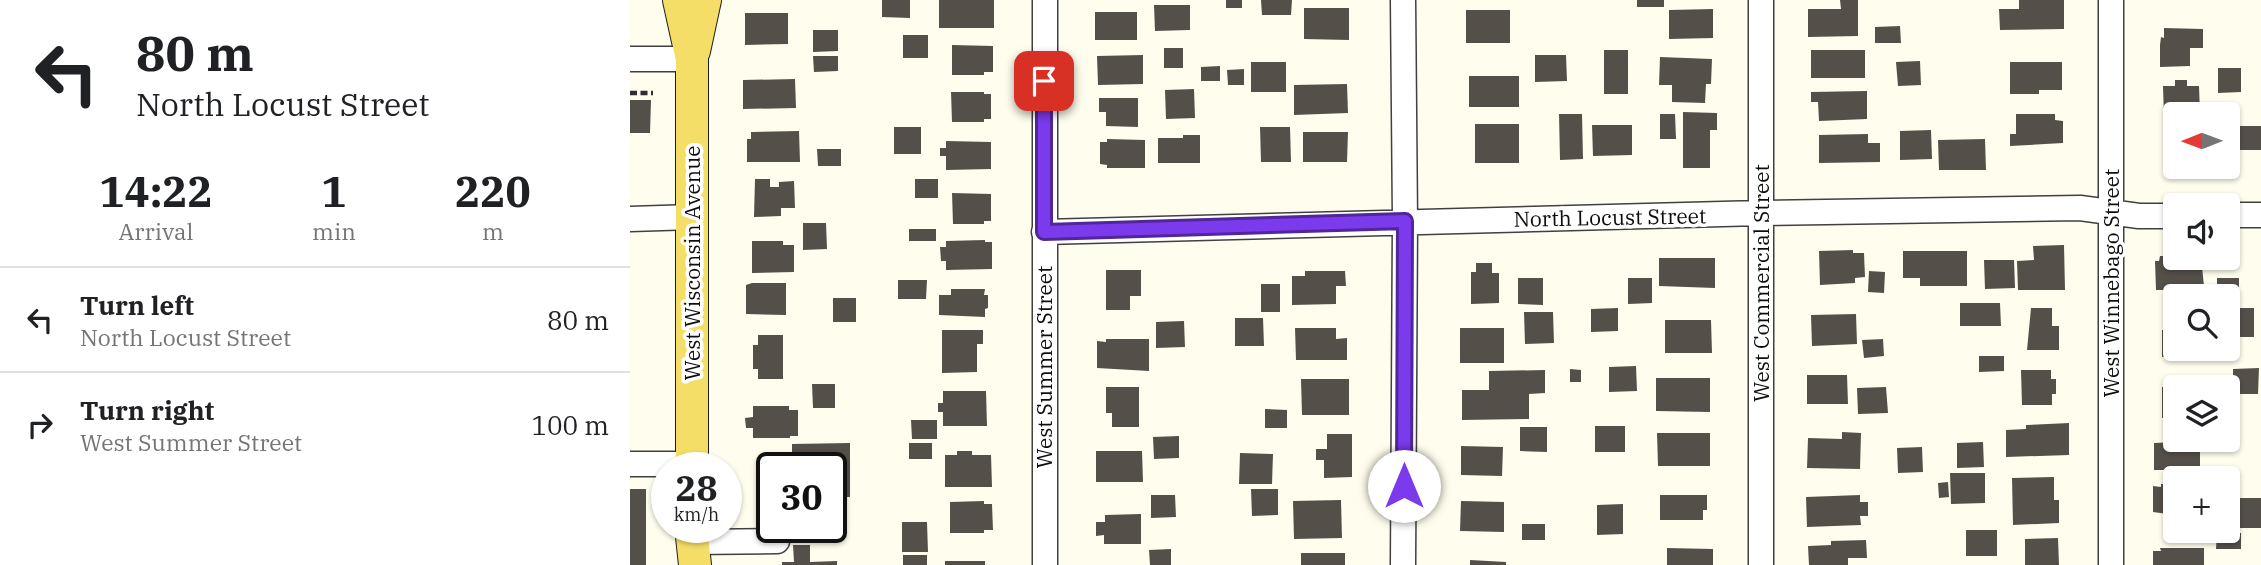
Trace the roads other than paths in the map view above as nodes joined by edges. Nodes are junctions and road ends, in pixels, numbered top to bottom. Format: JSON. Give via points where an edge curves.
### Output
{"nodes":[{"id":1,"x":679,"y":0,"type":"edge"},
{"id":2,"x":705,"y":0,"type":"edge"},
{"id":3,"x":1045,"y":0,"type":"edge"},
{"id":4,"x":1403,"y":0,"type":"edge"},
{"id":5,"x":1761,"y":0,"type":"edge"},
{"id":6,"x":2111,"y":0,"type":"edge"},
{"id":7,"x":630,"y":59,"type":"edge"},
{"id":8,"x":692,"y":59,"type":"junction"},
{"id":9,"x":2111,"y":212,"type":"junction"},
{"id":10,"x":1760,"y":213,"type":"junction"},
{"id":11,"x":2240,"y":215,"type":"edge"},
{"id":12,"x":2261,"y":215,"type":"edge"},
{"id":13,"x":2163,"y":216,"type":"edge"},
{"id":14,"x":692,"y":217,"type":"junction"},
{"id":15,"x":630,"y":219,"type":"edge"},
{"id":16,"x":1405,"y":221,"type":"junction"},
{"id":17,"x":1044,"y":232,"type":"junction"},
{"id":18,"x":692,"y":452,"type":"edge"},
{"id":19,"x":630,"y":464,"type":"edge"},
{"id":20,"x":651,"y":465,"type":"edge"},
{"id":21,"x":758,"y":543,"type":"edge"},
{"id":22,"x":691,"y":550,"type":"edge"},
{"id":23,"x":1045,"y":565,"type":"edge"},
{"id":24,"x":1403,"y":565,"type":"edge"},
{"id":25,"x":1761,"y":565,"type":"edge"},
{"id":26,"x":2111,"y":565,"type":"edge"}],
"edges":[{"from":1,"to":8,"type":"main road","name":"West Wisconsin Avenue"},
{"from":2,"to":8,"type":"main road","name":"West Wisconsin Avenue"},
{"from":3,"to":17,"type":"street","name":"West Summer Street"},
{"from":4,"to":16,"type":"street"},
{"from":5,"to":10,"type":"street","name":"West Commercial Street"},
{"from":6,"to":9,"type":"street","name":"West Winnebago Street"},
{"from":7,"to":8,"type":"street"},
{"from":8,"to":14,"type":"main road","name":"West Wisconsin Avenue"},
{"from":9,"to":10,"type":"street","name":"North Locust Street","via":[[2080,208]]},
{"from":9,"to":13,"type":"street","name":"North Locust Street"},
{"from":9,"to":26,"type":"street","name":"West Winnebago Street"},
{"from":10,"to":16,"type":"street","name":"North Locust Street"},
{"from":10,"to":25,"type":"street","name":"West Commercial Street"},
{"from":11,"to":12,"type":"street"},
{"from":14,"to":15,"type":"street"},
{"from":14,"to":18,"type":"main road","name":"West Wisconsin Avenue"},
{"from":16,"to":17,"type":"street","name":"North Locust Street"},
{"from":16,"to":24,"type":"street"},
{"from":17,"to":23,"type":"street","name":"West Summer Street"},
{"from":19,"to":20,"type":"street"},
{"from":21,"to":22,"type":"street"}]}
